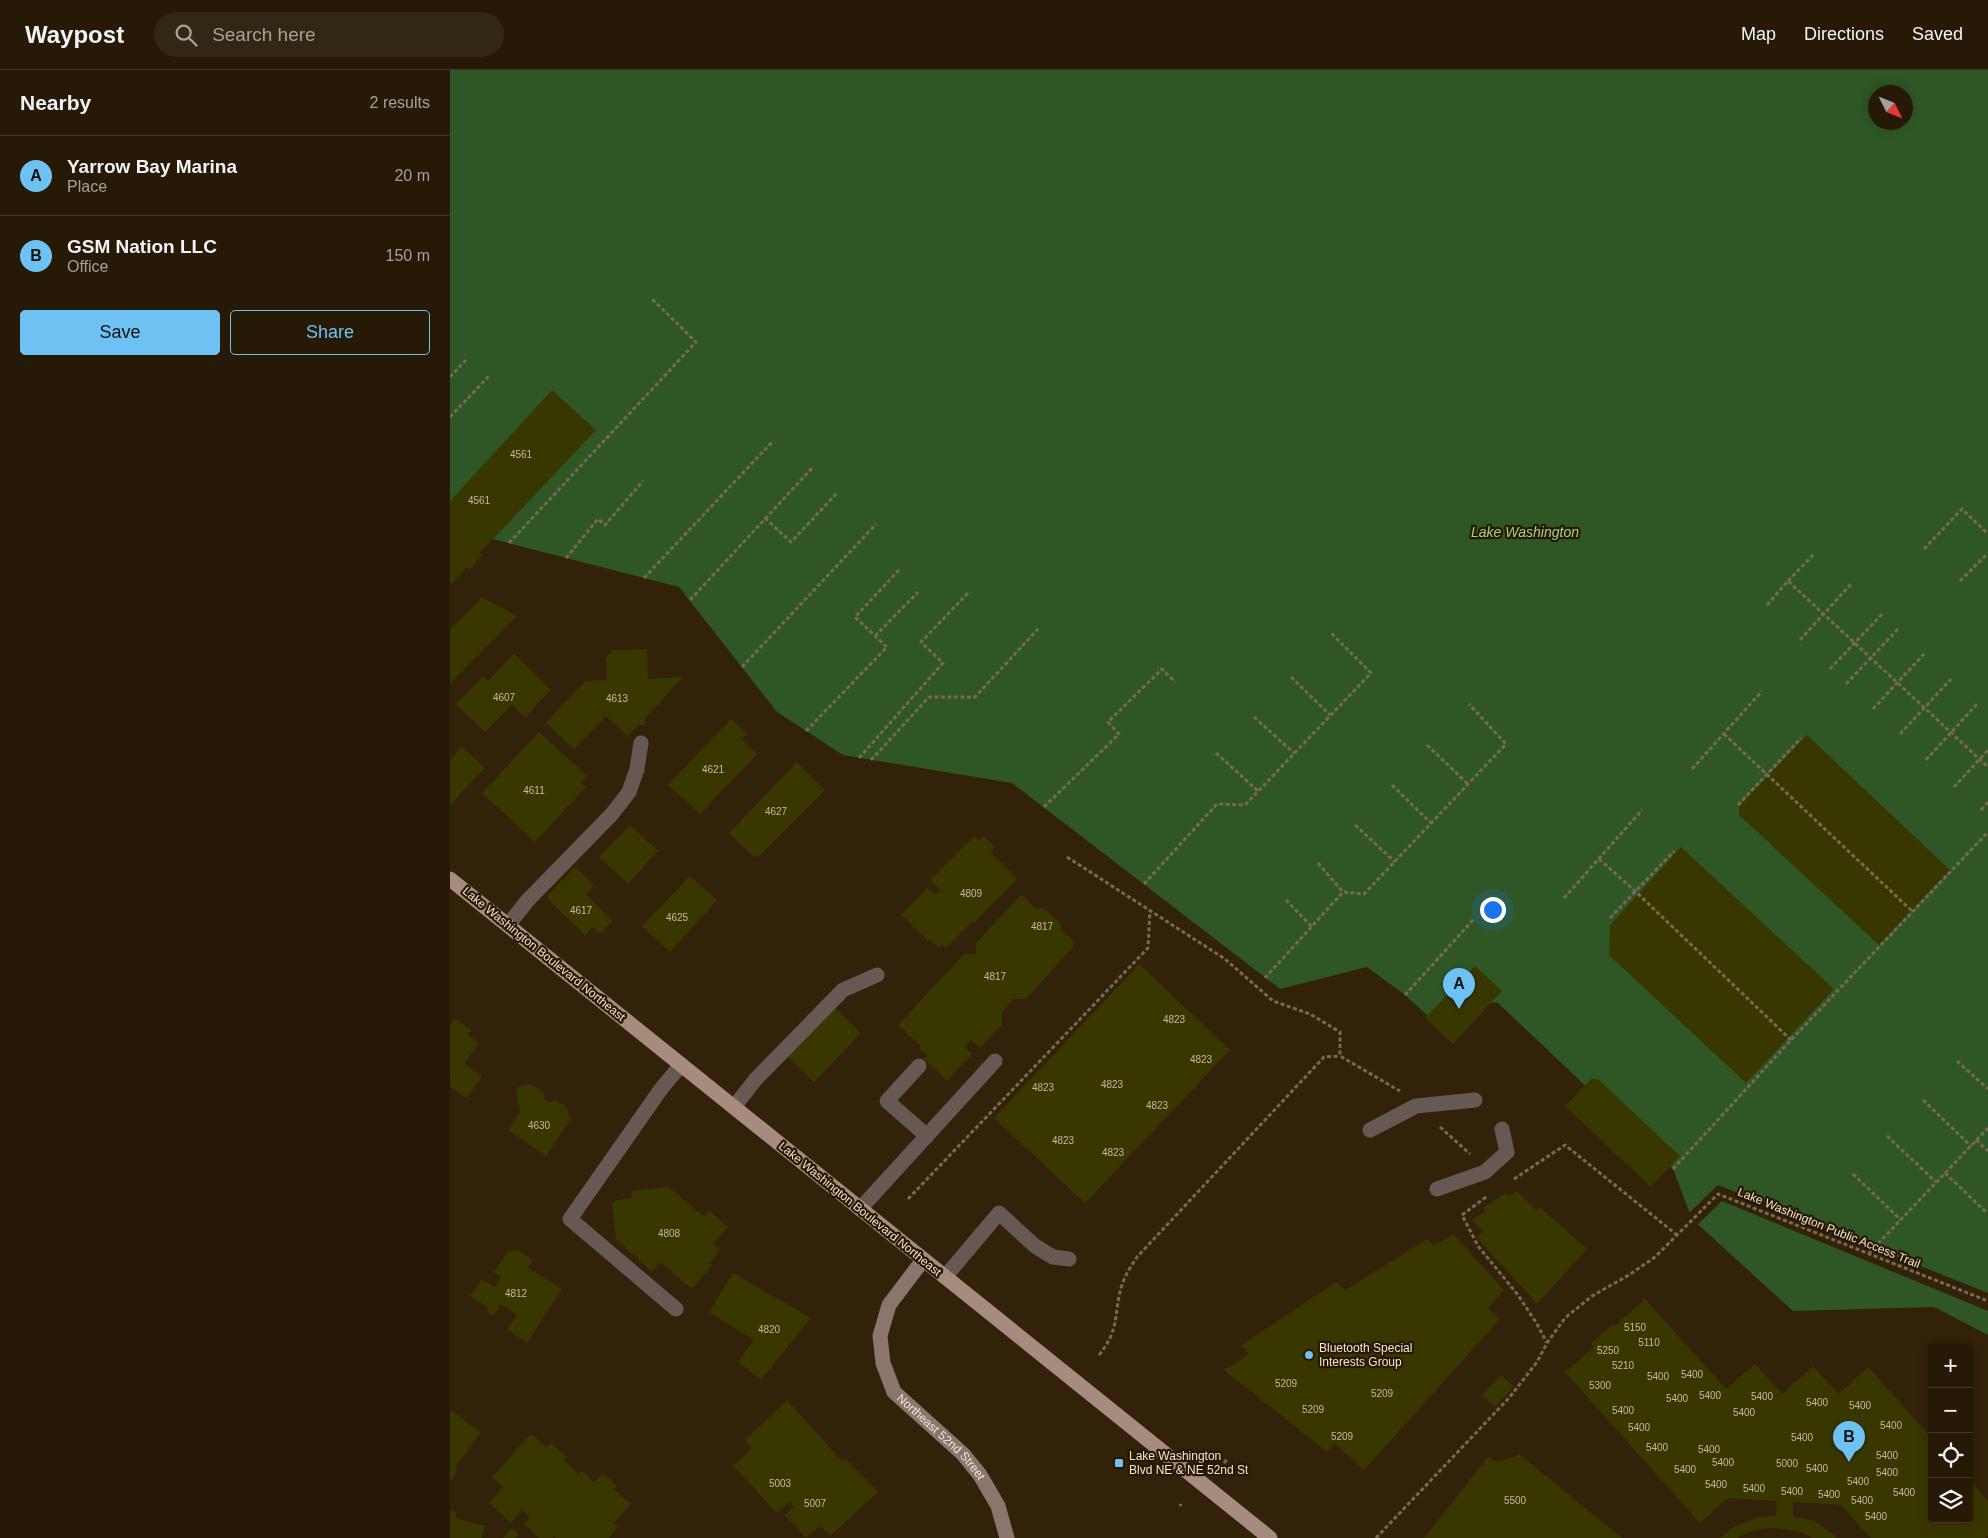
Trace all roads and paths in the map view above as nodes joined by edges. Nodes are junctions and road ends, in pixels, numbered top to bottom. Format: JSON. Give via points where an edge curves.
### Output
{"nodes":[{"id":1,"x":652,"y":298,"type":"dead end"},
{"id":2,"x":466,"y":360,"type":"dead end"},
{"id":3,"x":489,"y":376,"type":"dead end"},
{"id":4,"x":450,"y":377,"type":"edge"},
{"id":5,"x":450,"y":417,"type":"edge"},
{"id":6,"x":772,"y":442,"type":"dead end"},
{"id":7,"x":813,"y":467,"type":"dead end"},
{"id":8,"x":643,"y":481,"type":"dead end"},
{"id":9,"x":838,"y":492,"type":"dead end"},
{"id":10,"x":765,"y":518,"type":"junction"},
{"id":11,"x":876,"y":524,"type":"dead end"},
{"id":12,"x":1988,"y":534,"type":"edge"},
{"id":13,"x":509,"y":543,"type":"dead end"},
{"id":14,"x":1924,"y":549,"type":"dead end"},
{"id":15,"x":1816,"y":553,"type":"dead end"},
{"id":16,"x":1988,"y":553,"type":"edge"},
{"id":17,"x":566,"y":558,"type":"dead end"},
{"id":18,"x":899,"y":570,"type":"dead end"},
{"id":19,"x":644,"y":578,"type":"dead end"},
{"id":20,"x":1788,"y":581,"type":"junction"},
{"id":21,"x":1960,"y":581,"type":"dead end"},
{"id":22,"x":1851,"y":584,"type":"dead end"},
{"id":23,"x":918,"y":592,"type":"dead end"},
{"id":24,"x":968,"y":593,"type":"dead end"},
{"id":25,"x":690,"y":600,"type":"dead end"},
{"id":26,"x":1767,"y":605,"type":"dead end"},
{"id":27,"x":1823,"y":614,"type":"junction"},
{"id":28,"x":1882,"y":614,"type":"dead end"},
{"id":29,"x":1038,"y":629,"type":"dead end"},
{"id":30,"x":1898,"y":629,"type":"dead end"},
{"id":31,"x":1331,"y":632,"type":"dead end"},
{"id":32,"x":875,"y":636,"type":"junction"},
{"id":33,"x":1800,"y":640,"type":"dead end"},
{"id":34,"x":1855,"y":643,"type":"junction"},
{"id":35,"x":1924,"y":654,"type":"dead end"},
{"id":36,"x":1871,"y":658,"type":"junction"},
{"id":37,"x":742,"y":667,"type":"dead end"},
{"id":38,"x":1830,"y":669,"type":"dead end"},
{"id":39,"x":1291,"y":677,"type":"dead end"},
{"id":40,"x":1951,"y":678,"type":"dead end"},
{"id":41,"x":1175,"y":682,"type":"dead end"},
{"id":42,"x":1898,"y":683,"type":"junction"},
{"id":43,"x":1846,"y":684,"type":"dead end"},
{"id":44,"x":1762,"y":691,"type":"dead end"},
{"id":45,"x":1469,"y":704,"type":"dead end"},
{"id":46,"x":1977,"y":704,"type":"dead end"},
{"id":47,"x":1873,"y":708,"type":"dead end"},
{"id":48,"x":1925,"y":708,"type":"junction"},
{"id":49,"x":1330,"y":715,"type":"junction"},
{"id":50,"x":1254,"y":717,"type":"dead end"},
{"id":51,"x":806,"y":731,"type":"dead end"},
{"id":52,"x":1952,"y":733,"type":"junction"},
{"id":53,"x":1724,"y":734,"type":"junction"},
{"id":54,"x":1900,"y":734,"type":"dead end"},
{"id":55,"x":1801,"y":738,"type":"dead end"},
{"id":56,"x":641,"y":743,"type":"dead end"},
{"id":57,"x":1426,"y":745,"type":"dead end"},
{"id":58,"x":1988,"y":750,"type":"edge"},
{"id":59,"x":1216,"y":753,"type":"dead end"},
{"id":60,"x":1294,"y":753,"type":"junction"},
{"id":61,"x":858,"y":758,"type":"dead end"},
{"id":62,"x":1980,"y":759,"type":"junction"},
{"id":63,"x":871,"y":760,"type":"dead end"},
{"id":64,"x":1926,"y":760,"type":"dead end"},
{"id":65,"x":1988,"y":767,"type":"edge"},
{"id":66,"x":1692,"y":769,"type":"dead end"},
{"id":67,"x":1767,"y":774,"type":"junction"},
{"id":68,"x":1468,"y":784,"type":"junction"},
{"id":69,"x":1392,"y":785,"type":"dead end"},
{"id":70,"x":1954,"y":787,"type":"dead end"},
{"id":71,"x":1258,"y":791,"type":"junction"},
{"id":72,"x":1988,"y":802,"type":"edge"},
{"id":73,"x":1738,"y":805,"type":"dead end"},
{"id":74,"x":1044,"y":807,"type":"dead end"},
{"id":75,"x":1642,"y":810,"type":"dead end"},
{"id":76,"x":1980,"y":810,"type":"dead end"},
{"id":77,"x":1432,"y":823,"type":"junction"},
{"id":78,"x":1356,"y":825,"type":"dead end"},
{"id":79,"x":1988,"y":832,"type":"edge"},
{"id":80,"x":1674,"y":851,"type":"dead end"},
{"id":81,"x":1067,"y":857,"type":"dead end"},
{"id":82,"x":1599,"y":859,"type":"junction"},
{"id":83,"x":1318,"y":862,"type":"dead end"},
{"id":84,"x":1395,"y":862,"type":"junction"},
{"id":85,"x":450,"y":879,"type":"edge"},
{"id":86,"x":1144,"y":884,"type":"dead end"},
{"id":87,"x":1343,"y":892,"type":"junction"},
{"id":88,"x":1635,"y":892,"type":"junction"},
{"id":89,"x":1564,"y":898,"type":"dead end"},
{"id":90,"x":1286,"y":900,"type":"dead end"},
{"id":91,"x":1150,"y":910,"type":"junction"},
{"id":92,"x":1912,"y":911,"type":"junction"},
{"id":93,"x":1610,"y":918,"type":"dead end"},
{"id":94,"x":1474,"y":919,"type":"dead end"},
{"id":95,"x":508,"y":925,"type":"junction"},
{"id":96,"x":1312,"y":927,"type":"junction"},
{"id":97,"x":878,"y":975,"type":"dead end"},
{"id":98,"x":1265,"y":978,"type":"dead end"},
{"id":99,"x":1405,"y":995,"type":"dead end"},
{"id":100,"x":1791,"y":1040,"type":"junction"},
{"id":101,"x":1340,"y":1056,"type":"junction"},
{"id":102,"x":995,"y":1061,"type":"dead end"},
{"id":103,"x":1957,"y":1061,"type":"dead end"},
{"id":104,"x":681,"y":1065,"type":"junction"},
{"id":105,"x":919,"y":1066,"type":"dead end"},
{"id":106,"x":1988,"y":1089,"type":"edge"},
{"id":107,"x":1475,"y":1100,"type":"dead end"},
{"id":108,"x":1923,"y":1100,"type":"dead end"},
{"id":109,"x":1416,"y":1106,"type":"junction"},
{"id":110,"x":734,"y":1107,"type":"junction"},
{"id":111,"x":1988,"y":1128,"type":"edge"},
{"id":112,"x":1502,"y":1129,"type":"dead end"},
{"id":113,"x":1370,"y":1130,"type":"dead end"},
{"id":114,"x":927,"y":1136,"type":"junction"},
{"id":115,"x":1887,"y":1136,"type":"dead end"},
{"id":116,"x":1976,"y":1140,"type":"junction"},
{"id":117,"x":1971,"y":1146,"type":"junction"},
{"id":118,"x":1988,"y":1152,"type":"edge"},
{"id":119,"x":1673,"y":1169,"type":"dead end"},
{"id":120,"x":1485,"y":1172,"type":"junction"},
{"id":121,"x":1945,"y":1173,"type":"junction"},
{"id":122,"x":1853,"y":1174,"type":"dead end"},
{"id":123,"x":1512,"y":1180,"type":"dead end"},
{"id":124,"x":1936,"y":1182,"type":"junction"},
{"id":125,"x":1437,"y":1189,"type":"dead end"},
{"id":126,"x":908,"y":1199,"type":"dead end"},
{"id":127,"x":860,"y":1209,"type":"junction"},
{"id":128,"x":1986,"y":1212,"type":"dead end"},
{"id":129,"x":1901,"y":1220,"type":"junction"},
{"id":130,"x":1678,"y":1235,"type":"junction"},
{"id":131,"x":1869,"y":1253,"type":"junction"},
{"id":132,"x":1069,"y":1259,"type":"dead end"},
{"id":133,"x":923,"y":1260,"type":"junction"},
{"id":134,"x":945,"y":1277,"type":"junction"},
{"id":135,"x":1988,"y":1301,"type":"edge"},
{"id":136,"x":676,"y":1309,"type":"dead end"},
{"id":137,"x":1547,"y":1343,"type":"junction"},
{"id":138,"x":1099,"y":1355,"type":"dead end"},
{"id":139,"x":1228,"y":1458,"type":"dead end"},
{"id":140,"x":1224,"y":1463,"type":"dead end"},
{"id":141,"x":1007,"y":1538,"type":"edge"},
{"id":142,"x":1270,"y":1538,"type":"edge"},
{"id":143,"x":1376,"y":1538,"type":"edge"}],
"edges":[{"from":1,"to":13,"type":"path","via":[[696,342]]},
{"from":2,"to":4,"type":"path"},
{"from":3,"to":5,"type":"path"},
{"from":6,"to":19,"type":"path"},
{"from":7,"to":10,"type":"path"},
{"from":8,"to":17,"type":"path","via":[[605,525],[598,519]]},
{"from":9,"to":10,"type":"path","via":[[791,542]]},
{"from":10,"to":25,"type":"path"},
{"from":11,"to":37,"type":"path"},
{"from":12,"to":14,"type":"path","via":[[1962,509]]},
{"from":15,"to":20,"type":"path"},
{"from":16,"to":21,"type":"path"},
{"from":18,"to":32,"type":"path","via":[[855,617]]},
{"from":20,"to":26,"type":"path"},
{"from":20,"to":27,"type":"path"},
{"from":22,"to":27,"type":"path"},
{"from":23,"to":32,"type":"path"},
{"from":24,"to":61,"type":"path","via":[[922,642],[943,663]]},
{"from":27,"to":33,"type":"path"},
{"from":27,"to":34,"type":"path"},
{"from":28,"to":34,"type":"path"},
{"from":29,"to":63,"type":"path","via":[[975,697],[929,697]]},
{"from":30,"to":36,"type":"path"},
{"from":31,"to":49,"type":"path","via":[[1371,673]]},
{"from":32,"to":51,"type":"path","via":[[886,647]]},
{"from":34,"to":36,"type":"path"},
{"from":34,"to":38,"type":"path"},
{"from":35,"to":42,"type":"path"},
{"from":36,"to":42,"type":"path"},
{"from":36,"to":43,"type":"path"},
{"from":39,"to":49,"type":"path"},
{"from":40,"to":48,"type":"path"},
{"from":41,"to":74,"type":"path","via":[[1162,669],[1108,722],[1119,734]]},
{"from":42,"to":47,"type":"path"},
{"from":42,"to":48,"type":"path"},
{"from":44,"to":53,"type":"path"},
{"from":45,"to":68,"type":"path","via":[[1506,744]]},
{"from":46,"to":52,"type":"path"},
{"from":48,"to":52,"type":"path"},
{"from":48,"to":54,"type":"path"},
{"from":49,"to":60,"type":"path"},
{"from":50,"to":60,"type":"path"},
{"from":52,"to":62,"type":"path"},
{"from":52,"to":64,"type":"path"},
{"from":53,"to":66,"type":"path"},
{"from":53,"to":67,"type":"path"},
{"from":55,"to":67,"type":"path"},
{"from":56,"to":95,"type":"lane","via":[[638,769],[629,792]]},
{"from":57,"to":68,"type":"path"},
{"from":58,"to":62,"type":"path"},
{"from":59,"to":71,"type":"path"},
{"from":60,"to":71,"type":"path"},
{"from":62,"to":65,"type":"path"},
{"from":62,"to":70,"type":"path"},
{"from":67,"to":73,"type":"path"},
{"from":67,"to":92,"type":"path"},
{"from":68,"to":77,"type":"path"},
{"from":69,"to":77,"type":"path"},
{"from":71,"to":86,"type":"path","via":[[1245,805],[1217,804]]},
{"from":72,"to":76,"type":"path"},
{"from":75,"to":82,"type":"path"},
{"from":77,"to":84,"type":"path"},
{"from":78,"to":84,"type":"path"},
{"from":79,"to":92,"type":"path"},
{"from":80,"to":88,"type":"path"},
{"from":81,"to":91,"type":"path"},
{"from":82,"to":88,"type":"path"},
{"from":82,"to":89,"type":"path"},
{"from":83,"to":87,"type":"path"},
{"from":84,"to":87,"type":"path","via":[[1364,894]]},
{"from":85,"to":95,"type":"main road","name":"Lake Washington Boulevard Northeast"},
{"from":87,"to":96,"type":"path"},
{"from":88,"to":93,"type":"path"},
{"from":88,"to":100,"type":"path"},
{"from":90,"to":96,"type":"path"},
{"from":91,"to":101,"type":"path","via":[[1225,959],[1273,1001],[1310,1014],[1340,1032]]},
{"from":91,"to":126,"type":"path","via":[[1148,948]]},
{"from":92,"to":100,"type":"path"},
{"from":94,"to":99,"type":"path"},
{"from":95,"to":104,"type":"main road","name":"Lake Washington Boulevard Northeast"},
{"from":96,"to":98,"type":"path"},
{"from":97,"to":110,"type":"lane","via":[[843,990],[755,1080]]},
{"from":100,"to":119,"type":"path"},
{"from":101,"to":109,"type":"path","via":[[1398,1089]]},
{"from":101,"to":138,"type":"path","via":[[1324,1057],[1136,1257],[1122,1286],[1112,1338]]},
{"from":102,"to":114,"type":"lane"},
{"from":103,"to":106,"type":"path"},
{"from":104,"to":110,"type":"main road","name":"Lake Washington Boulevard Northeast"},
{"from":104,"to":136,"type":"lane","via":[[570,1219]]},
{"from":105,"to":114,"type":"lane","via":[[887,1101]]},
{"from":107,"to":109,"type":"lane"},
{"from":108,"to":117,"type":"path"},
{"from":109,"to":113,"type":"lane"},
{"from":109,"to":120,"type":"path"},
{"from":110,"to":127,"type":"main road","name":"Lake Washington Boulevard Northeast"},
{"from":111,"to":116,"type":"path"},
{"from":112,"to":120,"type":"lane","via":[[1507,1152]]},
{"from":114,"to":127,"type":"lane"},
{"from":115,"to":124,"type":"path"},
{"from":116,"to":117,"type":"path"},
{"from":116,"to":118,"type":"path"},
{"from":117,"to":121,"type":"path"},
{"from":120,"to":125,"type":"lane"},
{"from":120,"to":137,"type":"path","via":[[1496,1190],[1462,1215],[1478,1246],[1518,1295]]},
{"from":121,"to":124,"type":"path"},
{"from":121,"to":128,"type":"path"},
{"from":122,"to":129,"type":"path"},
{"from":123,"to":130,"type":"path","via":[[1565,1145]]},
{"from":124,"to":129,"type":"path"},
{"from":127,"to":133,"type":"main road","name":"Lake Washington Boulevard Northeast"},
{"from":129,"to":131,"type":"path"},
{"from":130,"to":131,"type":"path","name":"Lake Washington Public Access Trail","via":[[1718,1194]]},
{"from":130,"to":137,"type":"path","name":"Lake Washington Public Access Trail","via":[[1655,1257],[1592,1296],[1565,1318]]},
{"from":131,"to":135,"type":"path","name":"Lake Washington Public Access Trail"},
{"from":132,"to":134,"type":"lane","via":[[1053,1257],[1035,1246],[999,1213]]},
{"from":133,"to":134,"type":"main road","name":"Lake Washington Boulevard Northeast"},
{"from":133,"to":141,"type":"street","name":"Northeast 52nd Street","via":[[889,1305],[880,1336],[883,1363],[894,1392],[963,1454],[980,1474],[998,1506]]},
{"from":134,"to":142,"type":"main road","name":"Lake Washington Boulevard Northeast"},
{"from":137,"to":143,"type":"path","name":"Lake Washington Public Access Trail","via":[[1537,1362],[1509,1398]]},
{"from":139,"to":140,"type":"path"}]}
